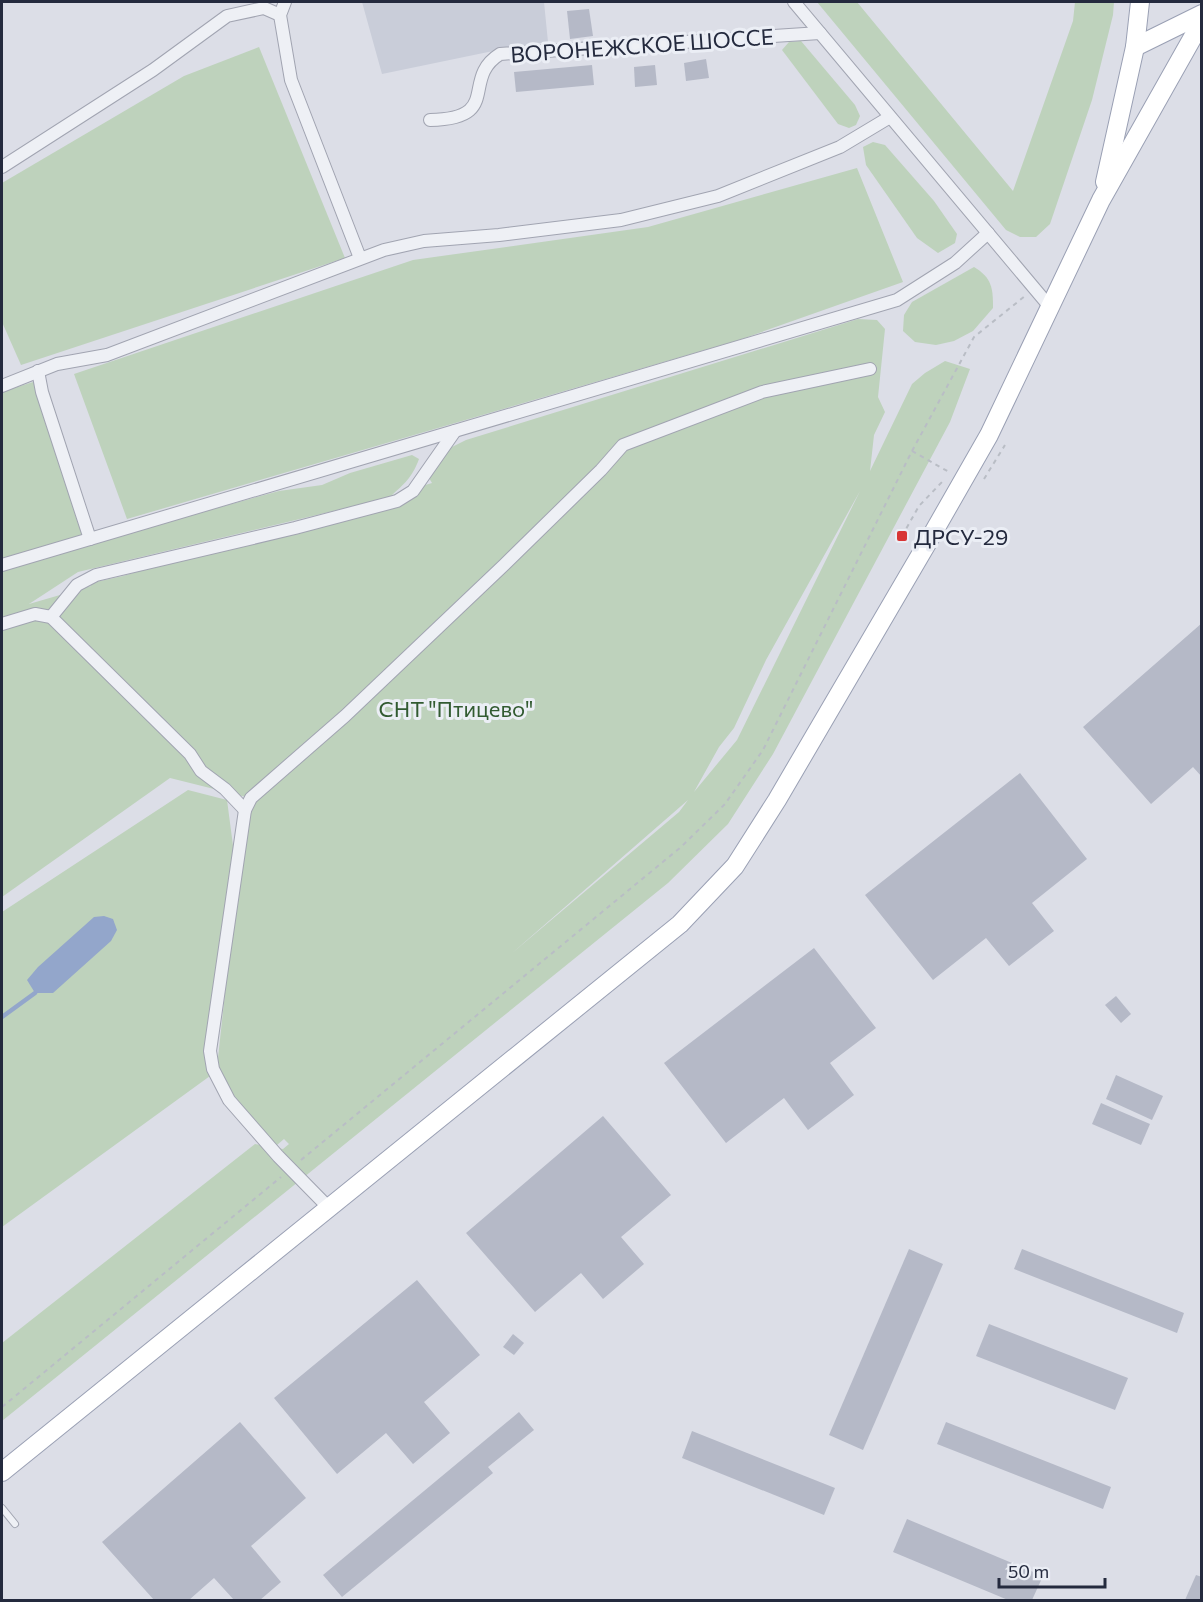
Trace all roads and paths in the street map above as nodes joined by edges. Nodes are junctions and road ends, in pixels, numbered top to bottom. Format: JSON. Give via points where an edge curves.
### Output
{"nodes":[{"id":1,"x":285,"y":2,"type":"edge"},
{"id":2,"x":794,"y":2,"type":"edge"},
{"id":3,"x":1140,"y":2,"type":"edge"},
{"id":4,"x":1202,"y":14,"type":"edge"},
{"id":5,"x":280,"y":15,"type":"junction"},
{"id":6,"x":1202,"y":21,"type":"edge"},
{"id":7,"x":820,"y":33,"type":"junction"},
{"id":8,"x":1135,"y":47,"type":"junction"},
{"id":9,"x":1122,"y":108,"type":"junction"},
{"id":10,"x":890,"y":117,"type":"junction"},
{"id":11,"x":430,"y":120,"type":"dead end"},
{"id":12,"x":1145,"y":123,"type":"junction"},
{"id":13,"x":2,"y":167,"type":"edge"},
{"id":14,"x":1101,"y":201,"type":"junction"},
{"id":15,"x":988,"y":233,"type":"junction"},
{"id":16,"x":360,"y":258,"type":"junction"},
{"id":17,"x":1035,"y":289,"type":"junction"},
{"id":18,"x":1050,"y":307,"type":"junction"},
{"id":19,"x":870,"y":369,"type":"dead end"},
{"id":20,"x":38,"y":371,"type":"junction"},
{"id":21,"x":2,"y":386,"type":"edge"},
{"id":22,"x":456,"y":431,"type":"junction"},
{"id":23,"x":948,"y":472,"type":"dead end"},
{"id":24,"x":902,"y":537,"type":"dead end"},
{"id":25,"x":90,"y":539,"type":"junction"},
{"id":26,"x":2,"y":565,"type":"edge"},
{"id":27,"x":51,"y":617,"type":"junction"},
{"id":28,"x":2,"y":624,"type":"edge"},
{"id":29,"x":245,"y":810,"type":"junction"},
{"id":30,"x":291,"y":1169,"type":"junction"},
{"id":31,"x":329,"y":1208,"type":"junction"},
{"id":32,"x":2,"y":1407,"type":"edge"},
{"id":33,"x":2,"y":1472,"type":"edge"},
{"id":34,"x":2,"y":1508,"type":"edge"},
{"id":35,"x":15,"y":1524,"type":"dead end"}],
"edges":[{"from":1,"to":5,"type":"street"},
{"from":2,"to":7,"type":"street"},
{"from":3,"to":8,"type":"main road"},
{"from":4,"to":8,"type":"main road"},
{"from":5,"to":13,"type":"street","via":[[264,8],[227,16],[153,70]]},
{"from":5,"to":16,"type":"street","via":[[291,80]]},
{"from":6,"to":12,"type":"main road"},
{"from":7,"to":10,"type":"street"},
{"from":7,"to":11,"type":"street","name":"ВОРОНЕЖСКОЕ ШОССЕ","via":[[500,54],[484,69],[475,106],[454,119]]},
{"from":8,"to":9,"type":"main road"},
{"from":9,"to":12,"type":"main road","via":[[1128,123]]},
{"from":9,"to":14,"type":"main road"},
{"from":10,"to":15,"type":"street"},
{"from":10,"to":16,"type":"street","via":[[840,147],[718,196],[621,220],[424,241]]},
{"from":12,"to":14,"type":"main road"},
{"from":14,"to":18,"type":"main road"},
{"from":15,"to":17,"type":"street"},
{"from":15,"to":22,"type":"street","via":[[955,263],[897,300]]},
{"from":16,"to":20,"type":"street","via":[[107,355]]},
{"from":17,"to":18,"type":"street"},
{"from":17,"to":30,"type":"path","via":[[974,337],[912,451],[763,750],[725,804],[681,847]]},
{"from":18,"to":31,"type":"main road","via":[[989,435],[735,866],[680,924]]},
{"from":19,"to":29,"type":"street","via":[[762,392],[623,445],[345,716],[250,798]]},
{"from":20,"to":21,"type":"street"},
{"from":20,"to":25,"type":"street"},
{"from":22,"to":25,"type":"street"},
{"from":22,"to":27,"type":"street","via":[[413,491],[397,501],[96,575],[77,585]]},
{"from":23,"to":24,"type":"path","via":[[919,506]]},
{"from":25,"to":26,"type":"street"},
{"from":27,"to":28,"type":"street","via":[[35,614]]},
{"from":27,"to":29,"type":"street","via":[[190,754],[201,771]]},
{"from":29,"to":30,"type":"street","via":[[210,1052],[213,1069],[229,1100]]},
{"from":30,"to":31,"type":"street"},
{"from":30,"to":32,"type":"path"},
{"from":31,"to":33,"type":"main road"},
{"from":34,"to":35,"type":"lane"}]}
